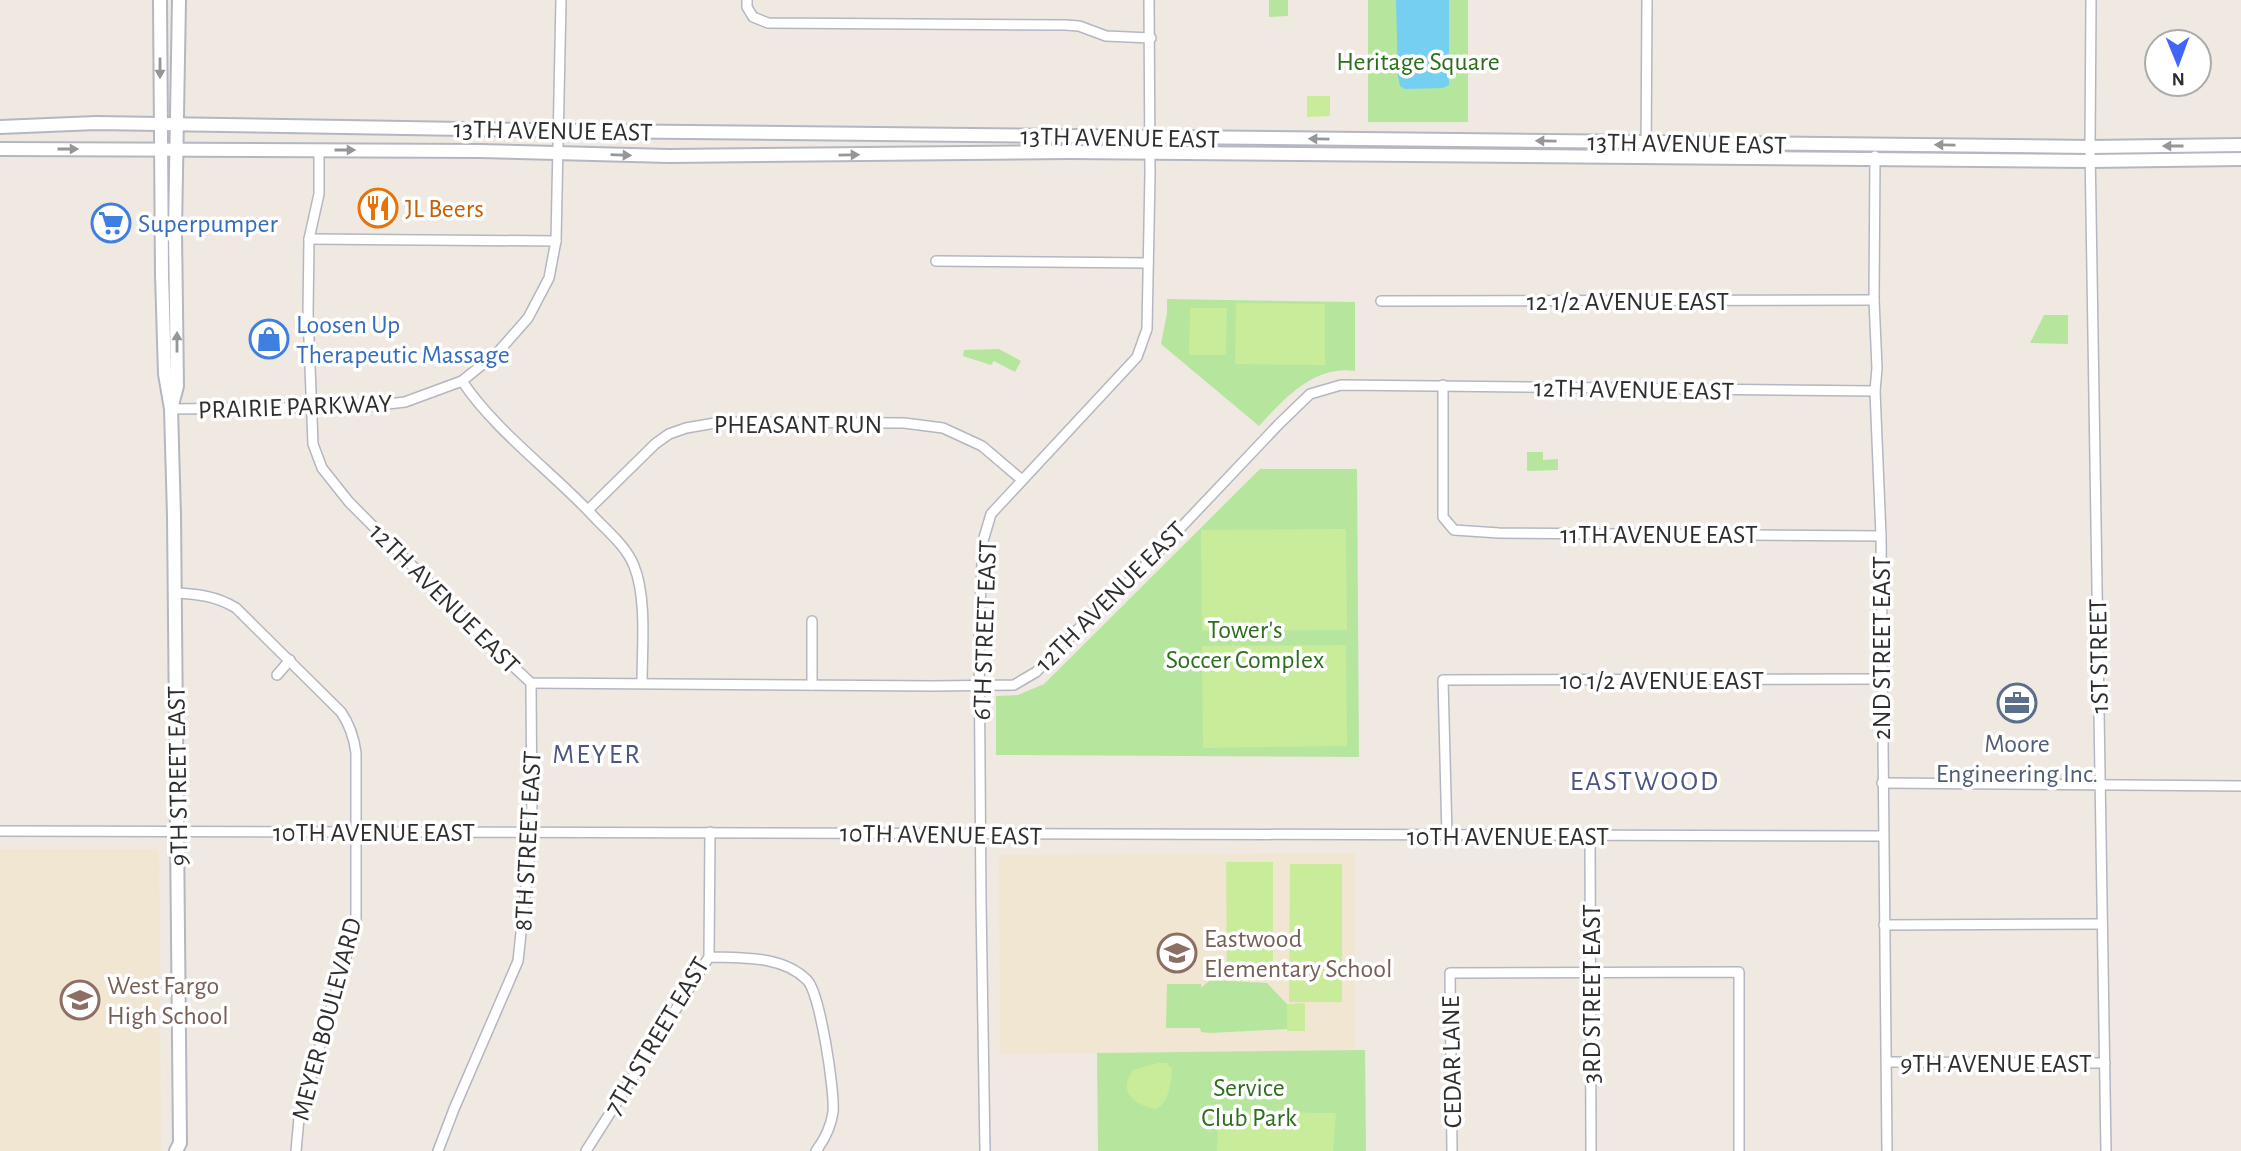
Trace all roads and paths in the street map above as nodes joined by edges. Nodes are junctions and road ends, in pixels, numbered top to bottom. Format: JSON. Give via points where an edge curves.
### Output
{"nodes":[{"id":1,"x":160,"y":0,"type":"edge"},
{"id":2,"x":178,"y":0,"type":"edge"},
{"id":3,"x":561,"y":0,"type":"edge"},
{"id":4,"x":747,"y":0,"type":"edge"},
{"id":5,"x":1149,"y":0,"type":"edge"},
{"id":6,"x":1647,"y":0,"type":"edge"},
{"id":7,"x":2091,"y":0,"type":"edge"},
{"id":8,"x":1151,"y":38,"type":"junction"},
{"id":9,"x":160,"y":126,"type":"junction"},
{"id":10,"x":177,"y":126,"type":"junction"},
{"id":11,"x":0,"y":127,"type":"edge"},
{"id":12,"x":558,"y":131,"type":"junction"},
{"id":13,"x":1150,"y":137,"type":"junction"},
{"id":14,"x":1646,"y":142,"type":"junction"},
{"id":15,"x":1875,"y":145,"type":"junction"},
{"id":16,"x":2241,"y":145,"type":"edge"},
{"id":17,"x":2090,"y":146,"type":"junction"},
{"id":18,"x":177,"y":148,"type":"junction"},
{"id":19,"x":0,"y":149,"type":"edge"},
{"id":20,"x":160,"y":149,"type":"junction"},
{"id":21,"x":319,"y":150,"type":"junction"},
{"id":22,"x":558,"y":153,"type":"junction"},
{"id":23,"x":1150,"y":153,"type":"junction"},
{"id":24,"x":1646,"y":158,"type":"junction"},
{"id":25,"x":1875,"y":159,"type":"junction"},
{"id":26,"x":2241,"y":159,"type":"edge"},
{"id":27,"x":2091,"y":161,"type":"junction"},
{"id":28,"x":309,"y":239,"type":"junction"},
{"id":29,"x":556,"y":241,"type":"junction"},
{"id":30,"x":936,"y":261,"type":"dead end"},
{"id":31,"x":1148,"y":263,"type":"junction"},
{"id":32,"x":1874,"y":300,"type":"junction"},
{"id":33,"x":1381,"y":301,"type":"dead end"},
{"id":34,"x":462,"y":381,"type":"junction"},
{"id":35,"x":1443,"y":386,"type":"junction"},
{"id":36,"x":1875,"y":391,"type":"junction"},
{"id":37,"x":310,"y":408,"type":"junction"},
{"id":38,"x":171,"y":409,"type":"junction"},
{"id":39,"x":1022,"y":480,"type":"junction"},
{"id":40,"x":588,"y":510,"type":"junction"},
{"id":41,"x":1881,"y":536,"type":"junction"},
{"id":42,"x":175,"y":593,"type":"junction"},
{"id":43,"x":812,"y":621,"type":"dead end"},
{"id":44,"x":290,"y":660,"type":"junction"},
{"id":45,"x":276,"y":675,"type":"dead end"},
{"id":46,"x":1881,"y":679,"type":"junction"},
{"id":47,"x":531,"y":682,"type":"junction"},
{"id":48,"x":642,"y":683,"type":"junction"},
{"id":49,"x":812,"y":685,"type":"junction"},
{"id":50,"x":979,"y":685,"type":"junction"},
{"id":51,"x":1882,"y":783,"type":"junction"},
{"id":52,"x":2100,"y":785,"type":"junction"},
{"id":53,"x":2241,"y":786,"type":"edge"},
{"id":54,"x":0,"y":831,"type":"edge"},
{"id":55,"x":177,"y":831,"type":"junction"},
{"id":56,"x":532,"y":831,"type":"junction"},
{"id":57,"x":710,"y":832,"type":"junction"},
{"id":58,"x":356,"y":834,"type":"junction"},
{"id":59,"x":981,"y":834,"type":"junction"},
{"id":60,"x":1447,"y":836,"type":"junction"},
{"id":61,"x":1590,"y":836,"type":"junction"},
{"id":62,"x":1883,"y":836,"type":"junction"},
{"id":63,"x":2102,"y":924,"type":"junction"},
{"id":64,"x":1884,"y":925,"type":"junction"},
{"id":65,"x":709,"y":957,"type":"junction"},
{"id":66,"x":1591,"y":973,"type":"junction"},
{"id":67,"x":1887,"y":1062,"type":"junction"},
{"id":68,"x":2105,"y":1063,"type":"junction"},
{"id":69,"x":180,"y":1148,"type":"edge"},
{"id":70,"x":816,"y":1150,"type":"edge"},
{"id":71,"x":296,"y":1151,"type":"edge"},
{"id":72,"x":438,"y":1151,"type":"edge"},
{"id":73,"x":586,"y":1151,"type":"edge"},
{"id":74,"x":985,"y":1151,"type":"edge"},
{"id":75,"x":1452,"y":1151,"type":"edge"},
{"id":76,"x":1591,"y":1151,"type":"edge"},
{"id":77,"x":1739,"y":1151,"type":"edge"},
{"id":78,"x":1887,"y":1151,"type":"edge"},
{"id":79,"x":2106,"y":1151,"type":"edge"}],
"edges":[{"from":1,"to":9,"type":"main road","name":"9TH STREET EAST","one_way":true},
{"from":2,"to":10,"type":"main road","name":"9TH STREET EAST"},
{"from":3,"to":12,"type":"street","name":"PRAIRIE PARKWAY"},
{"from":4,"to":8,"type":"street","via":[[753,17],[768,23],[1065,25],[1106,36]]},
{"from":5,"to":8,"type":"street","name":"6TH STREET EAST"},
{"from":6,"to":14,"type":"street"},
{"from":7,"to":17,"type":"street","name":"1ST STREET"},
{"from":8,"to":13,"type":"street","name":"6TH STREET EAST"},
{"from":9,"to":10,"type":"main road","name":"13TH AVENUE EAST"},
{"from":9,"to":11,"type":"main road","name":"13TH AVENUE EAST"},
{"from":9,"to":20,"type":"main road","name":"9TH STREET EAST"},
{"from":10,"to":12,"type":"main road","name":"13TH AVENUE EAST"},
{"from":10,"to":18,"type":"main road","name":"9TH STREET EAST"},
{"from":12,"to":13,"type":"main road","name":"13TH AVENUE EAST"},
{"from":12,"to":22,"type":"street","name":"PRAIRIE PARKWAY"},
{"from":14,"to":13,"type":"main road","name":"13TH AVENUE EAST","one_way":true},
{"from":13,"to":23,"type":"street","name":"6TH STREET EAST"},
{"from":14,"to":15,"type":"main road","name":"13TH AVENUE EAST"},
{"from":14,"to":24,"type":"street"},
{"from":17,"to":15,"type":"main road","name":"13TH AVENUE EAST","one_way":true},
{"from":15,"to":25,"type":"street","name":"2ND STREET EAST"},
{"from":16,"to":17,"type":"main road","name":"13TH AVENUE EAST","one_way":true},
{"from":17,"to":27,"type":"street","name":"1ST STREET"},
{"from":18,"to":20,"type":"main road","name":"13TH AVENUE EAST"},
{"from":18,"to":21,"type":"main road","name":"13TH AVENUE EAST"},
{"from":38,"to":18,"type":"main road","name":"9TH STREET EAST","one_way":true,"via":[[177,386]]},
{"from":19,"to":20,"type":"main road","name":"13TH AVENUE EAST","one_way":true},
{"from":20,"to":38,"type":"main road","name":"9TH STREET EAST","via":[[164,362]]},
{"from":21,"to":22,"type":"main road","name":"13TH AVENUE EAST","one_way":true},
{"from":21,"to":28,"type":"street","name":"12TH AVENUE EAST","via":[[320,194]]},
{"from":22,"to":23,"type":"main road","name":"13TH AVENUE EAST","one_way":true},
{"from":22,"to":29,"type":"street","name":"PRAIRIE PARKWAY"},
{"from":23,"to":24,"type":"main road","name":"13TH AVENUE EAST"},
{"from":23,"to":31,"type":"street","name":"6TH STREET EAST"},
{"from":24,"to":25,"type":"main road","name":"13TH AVENUE EAST"},
{"from":25,"to":27,"type":"main road","name":"13TH AVENUE EAST"},
{"from":25,"to":32,"type":"street","name":"2ND STREET EAST"},
{"from":26,"to":27,"type":"main road","name":"13TH AVENUE EAST"},
{"from":27,"to":52,"type":"street","name":"1ST STREET"},
{"from":28,"to":29,"type":"street"},
{"from":28,"to":37,"type":"street","name":"12TH AVENUE EAST"},
{"from":29,"to":34,"type":"street","name":"PRAIRIE PARKWAY","via":[[549,278],[528,318],[499,351]]},
{"from":30,"to":31,"type":"street"},
{"from":31,"to":39,"type":"street","name":"6TH STREET EAST","via":[[1147,329],[1137,357]]},
{"from":32,"to":33,"type":"street","name":"12 1/2 AVENUE EAST"},
{"from":32,"to":36,"type":"street","name":"2ND STREET EAST"},
{"from":34,"to":37,"type":"street","name":"PRAIRIE PARKWAY","via":[[405,402]]},
{"from":34,"to":40,"type":"street","via":[[486,411]]},
{"from":35,"to":36,"type":"street","name":"12TH AVENUE EAST"},
{"from":35,"to":41,"type":"street","name":"11TH AVENUE EAST","via":[[1443,517],[1454,530]]},
{"from":35,"to":50,"type":"street","name":"12TH AVENUE EAST","via":[[1341,385],[1310,394],[1036,672],[1014,685]]},
{"from":36,"to":41,"type":"street","name":"2ND STREET EAST"},
{"from":37,"to":38,"type":"street","name":"PRAIRIE PARKWAY"},
{"from":37,"to":47,"type":"street","name":"12TH AVENUE EAST","via":[[313,444],[322,468],[341,494]]},
{"from":38,"to":42,"type":"main road","name":"9TH STREET EAST"},
{"from":39,"to":40,"type":"street","name":"PHEASANT RUN","via":[[982,446],[943,428],[904,423],[721,422],[687,428],[655,443]]},
{"from":39,"to":50,"type":"street","name":"6TH STREET EAST","via":[[991,514],[983,541]]},
{"from":40,"to":48,"type":"street","via":[[634,564],[641,608]]},
{"from":41,"to":46,"type":"street","name":"2ND STREET EAST"},
{"from":42,"to":44,"type":"street","name":"MEYER BOULEVARD","via":[[209,595],[236,608]]},
{"from":42,"to":55,"type":"main road","name":"9TH STREET EAST"},
{"from":43,"to":49,"type":"street"},
{"from":44,"to":45,"type":"street"},
{"from":44,"to":58,"type":"street","name":"MEYER BOULEVARD","via":[[341,712],[351,730],[356,753]]},
{"from":46,"to":51,"type":"street","name":"2ND STREET EAST"},
{"from":46,"to":60,"type":"street","name":"10 1/2 AVENUE EAST","via":[[1443,680]]},
{"from":47,"to":48,"type":"street","name":"12TH AVENUE EAST"},
{"from":47,"to":56,"type":"street","name":"8TH STREET EAST"},
{"from":48,"to":49,"type":"street","name":"12TH AVENUE EAST"},
{"from":49,"to":50,"type":"street","name":"12TH AVENUE EAST"},
{"from":50,"to":59,"type":"street","name":"6TH STREET EAST"},
{"from":51,"to":52,"type":"street"},
{"from":51,"to":62,"type":"street","name":"2ND STREET EAST"},
{"from":52,"to":53,"type":"street"},
{"from":52,"to":63,"type":"street","name":"1ST STREET"},
{"from":54,"to":55,"type":"street","name":"10TH AVENUE EAST"},
{"from":55,"to":58,"type":"street","name":"10TH AVENUE EAST"},
{"from":55,"to":69,"type":"main road","name":"9TH STREET EAST"},
{"from":56,"to":57,"type":"street","name":"10TH AVENUE EAST"},
{"from":56,"to":58,"type":"street","name":"10TH AVENUE EAST"},
{"from":56,"to":72,"type":"street","name":"8TH STREET EAST","via":[[518,961]]},
{"from":57,"to":59,"type":"street","name":"10TH AVENUE EAST"},
{"from":57,"to":65,"type":"street","name":"7TH STREET EAST"},
{"from":58,"to":71,"type":"street","name":"MEYER BOULEVARD","via":[[354,929],[299,1118]]},
{"from":59,"to":60,"type":"street","name":"10TH AVENUE EAST"},
{"from":59,"to":74,"type":"street","name":"6TH STREET EAST"},
{"from":60,"to":61,"type":"street","name":"10TH AVENUE EAST"},
{"from":61,"to":62,"type":"street","name":"10TH AVENUE EAST"},
{"from":61,"to":66,"type":"street","name":"3RD STREET EAST"},
{"from":62,"to":64,"type":"street","name":"2ND STREET EAST"},
{"from":63,"to":64,"type":"street"},
{"from":63,"to":68,"type":"street","name":"1ST STREET"},
{"from":64,"to":67,"type":"street","name":"2ND STREET EAST"},
{"from":65,"to":70,"type":"street","via":[[755,958],[786,966],[809,981],[818,1007],[833,1111],[826,1138]]},
{"from":65,"to":73,"type":"street","name":"7TH STREET EAST"},
{"from":66,"to":75,"type":"street","name":"CEDAR LANE","via":[[1450,973]]},
{"from":66,"to":76,"type":"street","name":"3RD STREET EAST"},
{"from":66,"to":77,"type":"street","via":[[1739,972]]},
{"from":67,"to":68,"type":"street","name":"9TH AVENUE EAST"},
{"from":67,"to":78,"type":"street","name":"2ND STREET EAST"},
{"from":68,"to":79,"type":"street","name":"1ST STREET"}]}
